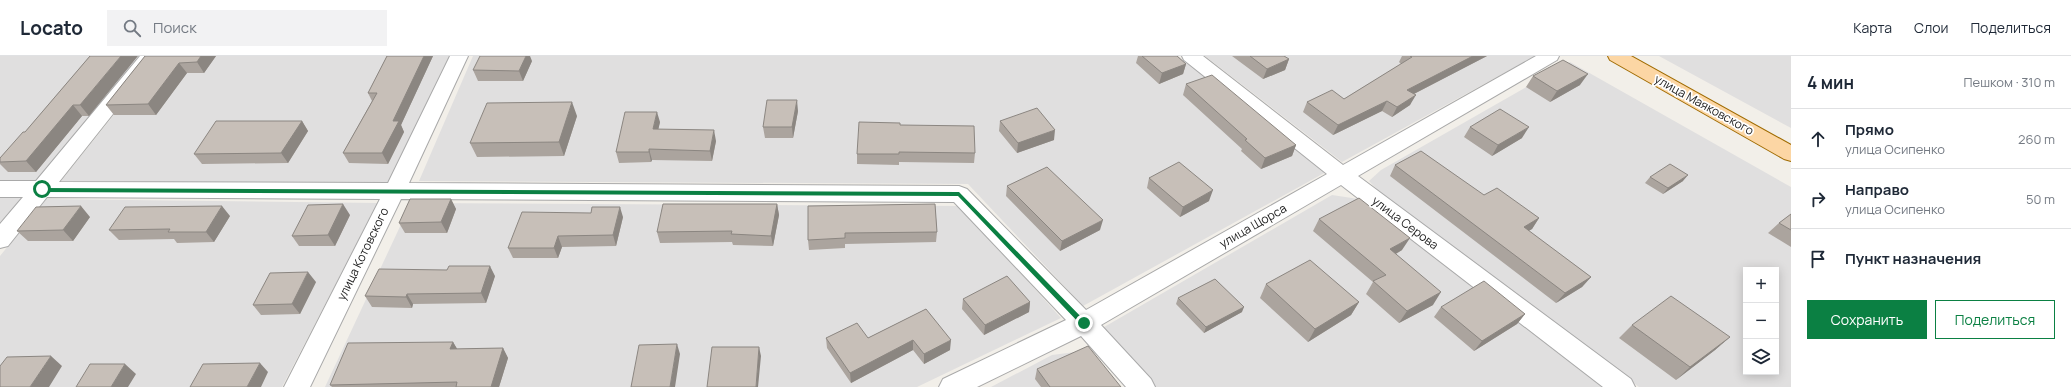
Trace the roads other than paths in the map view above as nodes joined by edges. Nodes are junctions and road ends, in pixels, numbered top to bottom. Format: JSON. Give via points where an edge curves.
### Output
{"nodes":[{"id":1,"x":150,"y":56,"type":"edge"},
{"id":2,"x":459,"y":56,"type":"edge"},
{"id":3,"x":1191,"y":56,"type":"edge"},
{"id":4,"x":1550,"y":56,"type":"edge"},
{"id":5,"x":1617,"y":56,"type":"edge"},
{"id":6,"x":1791,"y":154,"type":"edge"},
{"id":7,"x":1342,"y":175,"type":"junction"},
{"id":8,"x":0,"y":189,"type":"edge"},
{"id":9,"x":42,"y":189,"type":"junction"},
{"id":10,"x":394,"y":192,"type":"junction"},
{"id":11,"x":0,"y":240,"type":"edge"},
{"id":12,"x":1084,"y":323,"type":"junction"},
{"id":13,"x":297,"y":387,"type":"edge"},
{"id":14,"x":952,"y":387,"type":"edge"},
{"id":15,"x":1142,"y":387,"type":"edge"},
{"id":16,"x":1622,"y":387,"type":"edge"}],
"edges":[{"from":1,"to":9,"type":"street"},
{"from":2,"to":10,"type":"street","name":"улица Котовского"},
{"from":3,"to":7,"type":"street","name":"улица Серова"},
{"from":4,"to":7,"type":"street","name":"улица Щорса"},
{"from":5,"to":6,"type":"main road","name":"улица Маяковского"},
{"from":7,"to":12,"type":"street","name":"улица Щорса"},
{"from":7,"to":16,"type":"street","name":"улица Серова"},
{"from":8,"to":9,"type":"street"},
{"from":9,"to":10,"type":"street"},
{"from":9,"to":11,"type":"street"},
{"from":10,"to":12,"type":"street","via":[[959,194]]},
{"from":10,"to":13,"type":"street","name":"улица Котовского"},
{"from":12,"to":14,"type":"street","name":"улица Щорса"},
{"from":12,"to":15,"type":"street"}]}
